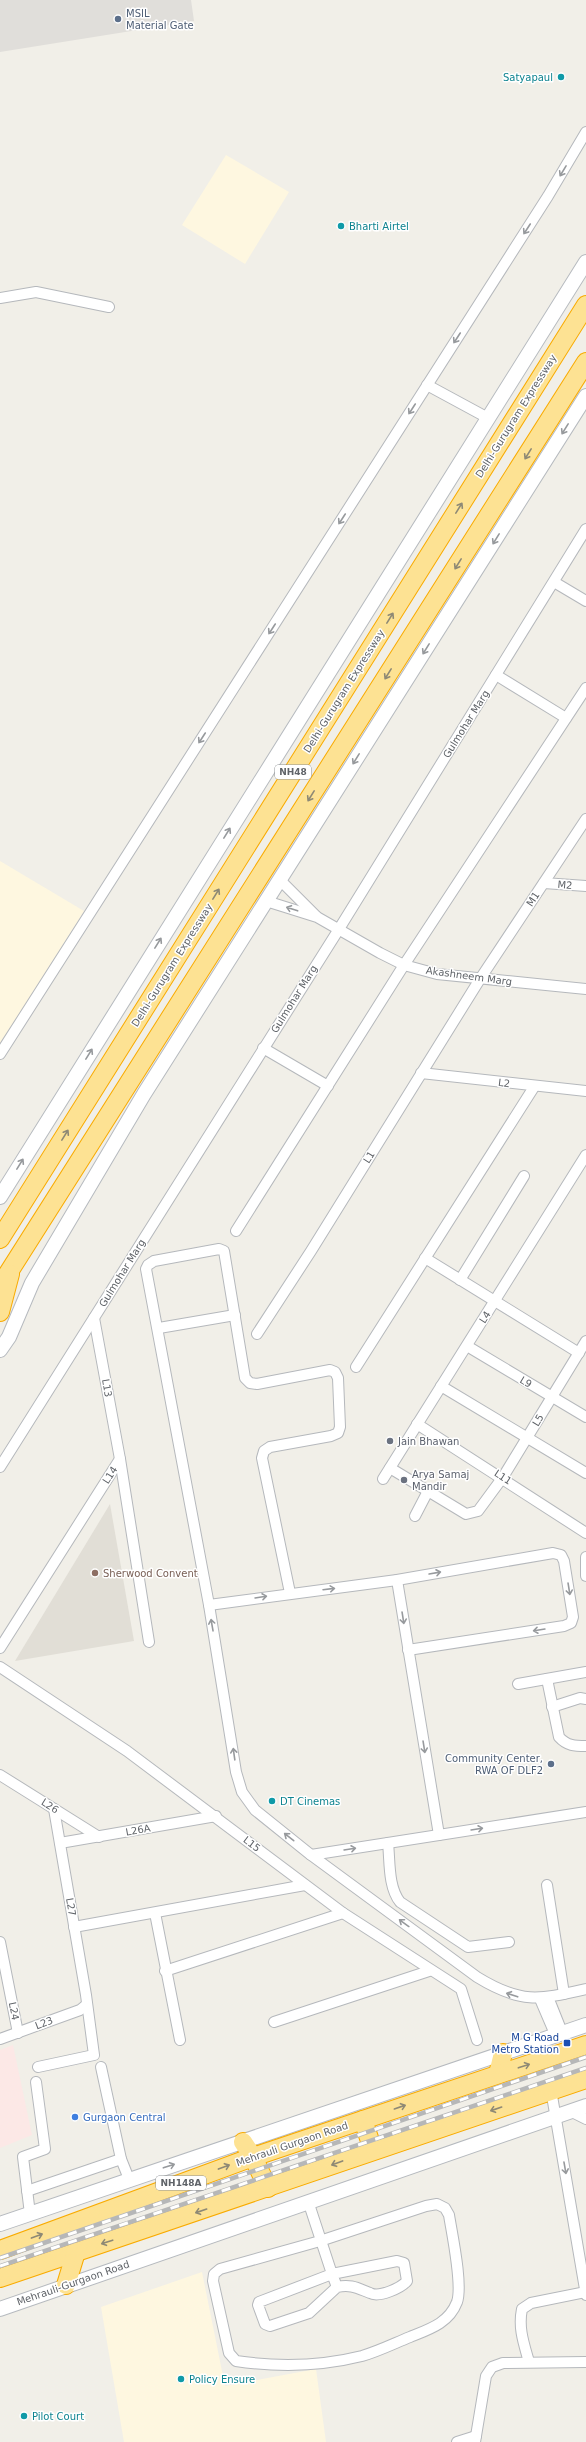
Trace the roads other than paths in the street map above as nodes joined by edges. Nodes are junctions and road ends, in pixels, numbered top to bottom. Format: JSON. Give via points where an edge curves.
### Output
{"nodes":[{"id":1,"x":586,"y":132,"type":"edge"},
{"id":2,"x":586,"y":262,"type":"edge"},
{"id":3,"x":0,"y":298,"type":"edge"},
{"id":4,"x":586,"y":305,"type":"edge"},
{"id":5,"x":109,"y":307,"type":"dead end"},
{"id":6,"x":586,"y":362,"type":"edge"},
{"id":7,"x":427,"y":385,"type":"junction"},
{"id":8,"x":586,"y":396,"type":"edge"},
{"id":9,"x":488,"y":418,"type":"junction"},
{"id":10,"x":586,"y":529,"type":"edge"},
{"id":11,"x":554,"y":582,"type":"junction"},
{"id":12,"x":586,"y":601,"type":"edge"},
{"id":13,"x":496,"y":675,"type":"junction"},
{"id":14,"x":586,"y":688,"type":"edge"},
{"id":15,"x":566,"y":718,"type":"junction"},
{"id":16,"x":586,"y":818,"type":"edge"},
{"id":17,"x":280,"y":880,"type":"junction"},
{"id":18,"x":544,"y":883,"type":"junction"},
{"id":19,"x":586,"y":886,"type":"edge"},
{"id":20,"x":266,"y":901,"type":"junction"},
{"id":21,"x":318,"y":917,"type":"junction"},
{"id":22,"x":339,"y":929,"type":"junction"},
{"id":23,"x":404,"y":965,"type":"junction"},
{"id":24,"x":480,"y":979,"type":"junction"},
{"id":25,"x":586,"y":989,"type":"edge"},
{"id":26,"x":263,"y":1048,"type":"junction"},
{"id":27,"x":0,"y":1054,"type":"edge"},
{"id":28,"x":422,"y":1073,"type":"junction"},
{"id":29,"x":328,"y":1086,"type":"junction"},
{"id":30,"x":534,"y":1086,"type":"junction"},
{"id":31,"x":586,"y":1091,"type":"edge"},
{"id":32,"x":586,"y":1154,"type":"edge"},
{"id":33,"x":524,"y":1176,"type":"dead end"},
{"id":34,"x":0,"y":1197,"type":"edge"},
{"id":35,"x":236,"y":1231,"type":"dead end"},
{"id":36,"x":0,"y":1239,"type":"edge"},
{"id":37,"x":425,"y":1258,"type":"junction"},
{"id":38,"x":11,"y":1269,"type":"junction"},
{"id":39,"x":460,"y":1280,"type":"junction"},
{"id":40,"x":0,"y":1286,"type":"edge"},
{"id":41,"x":494,"y":1302,"type":"junction"},
{"id":42,"x":0,"y":1312,"type":"edge"},
{"id":43,"x":235,"y":1315,"type":"junction"},
{"id":44,"x":94,"y":1318,"type":"junction"},
{"id":45,"x":159,"y":1328,"type":"junction"},
{"id":46,"x":257,"y":1334,"type":"dead end"},
{"id":47,"x":586,"y":1341,"type":"edge"},
{"id":48,"x":467,"y":1346,"type":"junction"},
{"id":49,"x":0,"y":1350,"type":"edge"},
{"id":50,"x":579,"y":1353,"type":"junction"},
{"id":51,"x":356,"y":1367,"type":"dead end"},
{"id":52,"x":441,"y":1386,"type":"junction"},
{"id":53,"x":552,"y":1397,"type":"junction"},
{"id":54,"x":586,"y":1418,"type":"edge"},
{"id":55,"x":418,"y":1424,"type":"junction"},
{"id":56,"x":527,"y":1438,"type":"junction"},
{"id":57,"x":120,"y":1459,"type":"junction"},
{"id":58,"x":0,"y":1467,"type":"edge"},
{"id":59,"x":390,"y":1468,"type":"junction"},
{"id":60,"x":586,"y":1473,"type":"edge"},
{"id":61,"x":503,"y":1478,"type":"junction"},
{"id":62,"x":383,"y":1479,"type":"dead end"},
{"id":63,"x":428,"y":1491,"type":"junction"},
{"id":64,"x":415,"y":1516,"type":"dead end"},
{"id":65,"x":586,"y":1533,"type":"edge"},
{"id":66,"x":586,"y":1557,"type":"edge"},
{"id":67,"x":586,"y":1576,"type":"edge"},
{"id":68,"x":397,"y":1580,"type":"junction"},
{"id":69,"x":290,"y":1593,"type":"junction"},
{"id":70,"x":209,"y":1605,"type":"junction"},
{"id":71,"x":149,"y":1642,"type":"dead end"},
{"id":72,"x":0,"y":1648,"type":"edge"},
{"id":73,"x":408,"y":1650,"type":"junction"},
{"id":74,"x":0,"y":1666,"type":"edge"},
{"id":75,"x":586,"y":1672,"type":"edge"},
{"id":76,"x":546,"y":1680,"type":"junction"},
{"id":77,"x":518,"y":1684,"type":"dead end"},
{"id":78,"x":586,"y":1699,"type":"edge"},
{"id":79,"x":552,"y":1708,"type":"junction"},
{"id":80,"x":586,"y":1746,"type":"edge"},
{"id":81,"x":0,"y":1775,"type":"edge"},
{"id":82,"x":54,"y":1809,"type":"junction"},
{"id":83,"x":586,"y":1812,"type":"edge"},
{"id":84,"x":216,"y":1816,"type":"junction"},
{"id":85,"x":439,"y":1835,"type":"junction"},
{"id":86,"x":99,"y":1837,"type":"junction"},
{"id":87,"x":60,"y":1843,"type":"junction"},
{"id":88,"x":388,"y":1843,"type":"junction"},
{"id":89,"x":311,"y":1855,"type":"junction"},
{"id":90,"x":305,"y":1885,"type":"junction"},
{"id":91,"x":547,"y":1885,"type":"dead end"},
{"id":92,"x":155,"y":1913,"type":"junction"},
{"id":93,"x":343,"y":1913,"type":"junction"},
{"id":94,"x":74,"y":1927,"type":"junction"},
{"id":95,"x":0,"y":1942,"type":"edge"},
{"id":96,"x":509,"y":1942,"type":"dead end"},
{"id":97,"x":165,"y":1971,"type":"junction"},
{"id":98,"x":430,"y":1971,"type":"junction"},
{"id":99,"x":586,"y":1989,"type":"edge"},
{"id":100,"x":564,"y":1994,"type":"junction"},
{"id":101,"x":544,"y":1998,"type":"junction"},
{"id":102,"x":86,"y":2005,"type":"junction"},
{"id":103,"x":274,"y":2022,"type":"dead end"},
{"id":104,"x":586,"y":2025,"type":"edge"},
{"id":105,"x":18,"y":2033,"type":"junction"},
{"id":106,"x":559,"y":2033,"type":"junction"},
{"id":107,"x":0,"y":2039,"type":"edge"},
{"id":108,"x":180,"y":2040,"type":"dead end"},
{"id":109,"x":477,"y":2040,"type":"dead end"},
{"id":110,"x":586,"y":2045,"type":"edge"},
{"id":111,"x":503,"y":2053,"type":"junction"},
{"id":112,"x":38,"y":2067,"type":"dead end"},
{"id":113,"x":101,"y":2067,"type":"dead end"},
{"id":114,"x":498,"y":2074,"type":"junction"},
{"id":115,"x":586,"y":2079,"type":"edge"},
{"id":116,"x":36,"y":2082,"type":"dead end"},
{"id":117,"x":551,"y":2090,"type":"junction"},
{"id":118,"x":586,"y":2106,"type":"edge"},
{"id":119,"x":570,"y":2111,"type":"junction"},
{"id":120,"x":556,"y":2116,"type":"junction"},
{"id":121,"x":586,"y":2119,"type":"edge"},
{"id":122,"x":363,"y":2120,"type":"junction"},
{"id":123,"x":243,"y":2142,"type":"junction"},
{"id":124,"x":373,"y":2150,"type":"junction"},
{"id":125,"x":253,"y":2157,"type":"junction"},
{"id":126,"x":121,"y":2159,"type":"junction"},
{"id":127,"x":124,"y":2181,"type":"junction"},
{"id":128,"x":268,"y":2188,"type":"junction"},
{"id":129,"x":27,"y":2191,"type":"junction"},
{"id":130,"x":308,"y":2201,"type":"junction"},
{"id":131,"x":30,"y":2214,"type":"junction"},
{"id":132,"x":0,"y":2224,"type":"edge"},
{"id":133,"x":0,"y":2234,"type":"edge"},
{"id":134,"x":320,"y":2241,"type":"junction"},
{"id":135,"x":0,"y":2250,"type":"edge"},
{"id":136,"x":76,"y":2252,"type":"junction"},
{"id":137,"x":332,"y":2274,"type":"junction"},
{"id":138,"x":0,"y":2278,"type":"edge"},
{"id":139,"x":66,"y":2285,"type":"junction"},
{"id":140,"x":337,"y":2287,"type":"junction"},
{"id":141,"x":586,"y":2292,"type":"edge"},
{"id":142,"x":586,"y":2295,"type":"edge"},
{"id":143,"x":0,"y":2309,"type":"edge"},
{"id":144,"x":529,"y":2362,"type":"junction"},
{"id":145,"x":586,"y":2362,"type":"edge"},
{"id":146,"x":475,"y":2439,"type":"edge"},
{"id":147,"x":457,"y":2442,"type":"edge"}],
"edges":[{"from":1,"to":7,"type":"street","one_way":true},
{"from":2,"to":9,"type":"main road"},
{"from":3,"to":5,"type":"street","via":[[36,292]]},
{"from":36,"to":4,"type":"highway","name":"Delhi-Gurugram Expressway","number":"NH48","one_way":true},
{"from":6,"to":38,"type":"highway","number":"NH48","one_way":true},
{"from":7,"to":9,"type":"street"},
{"from":7,"to":27,"type":"street","one_way":true},
{"from":8,"to":17,"type":"main road","one_way":true},
{"from":34,"to":9,"type":"main road","one_way":true},
{"from":10,"to":11,"type":"street","name":"Gulmohar Marg"},
{"from":11,"to":12,"type":"street"},
{"from":11,"to":13,"type":"street","name":"Gulmohar Marg"},
{"from":13,"to":15,"type":"street"},
{"from":13,"to":22,"type":"street","name":"Gulmohar Marg"},
{"from":14,"to":15,"type":"street"},
{"from":15,"to":23,"type":"street"},
{"from":16,"to":18,"type":"street","name":"M1"},
{"from":17,"to":20,"type":"main road"},
{"from":17,"to":21,"type":"street","name":"Akashneem Marg"},
{"from":18,"to":19,"type":"street","name":"M2"},
{"from":18,"to":24,"type":"street","name":"M1"},
{"from":21,"to":20,"type":"street","name":"Akashneem Marg","one_way":true},
{"from":20,"to":49,"type":"main road","via":[[144,1094],[32,1283],[9,1337]]},
{"from":21,"to":22,"type":"street","name":"Akashneem Marg"},
{"from":22,"to":23,"type":"street","name":"Akashneem Marg"},
{"from":22,"to":26,"type":"street","name":"Gulmohar Marg"},
{"from":23,"to":24,"type":"street","name":"Akashneem Marg","via":[[436,974]]},
{"from":23,"to":29,"type":"street"},
{"from":24,"to":25,"type":"street","name":"Akashneem Marg"},
{"from":24,"to":28,"type":"street","name":"L1"},
{"from":26,"to":29,"type":"street"},
{"from":26,"to":44,"type":"street","name":"Gulmohar Marg"},
{"from":28,"to":30,"type":"street","name":"L2"},
{"from":28,"to":46,"type":"street","name":"L1"},
{"from":29,"to":35,"type":"street"},
{"from":30,"to":31,"type":"street","name":"L2"},
{"from":30,"to":37,"type":"street"},
{"from":32,"to":41,"type":"street","name":"L4"},
{"from":33,"to":39,"type":"street"},
{"from":37,"to":39,"type":"street"},
{"from":37,"to":51,"type":"street"},
{"from":38,"to":40,"type":"highway","number":"NH48"},
{"from":38,"to":42,"type":"highway"},
{"from":39,"to":41,"type":"street"},
{"from":41,"to":48,"type":"street","name":"L4"},
{"from":41,"to":50,"type":"street"},
{"from":43,"to":45,"type":"street"},
{"from":43,"to":45,"type":"street","via":[[227,1256],[219,1249],[148,1264],[146,1269]]},
{"from":43,"to":69,"type":"street","via":[[245,1378],[250,1383],[257,1384],[330,1370],[335,1372],[338,1378],[338,1433],[270,1447],[264,1451],[262,1458]]},
{"from":44,"to":57,"type":"street","name":"L13"},
{"from":44,"to":58,"type":"street","name":"Gulmohar Marg"},
{"from":45,"to":70,"type":"street"},
{"from":47,"to":50,"type":"street","name":"L5"},
{"from":48,"to":52,"type":"street","name":"L4"},
{"from":48,"to":53,"type":"street","name":"L9"},
{"from":50,"to":53,"type":"street","name":"L5"},
{"from":52,"to":55,"type":"street","name":"L4"},
{"from":52,"to":56,"type":"street"},
{"from":53,"to":54,"type":"street","name":"L9"},
{"from":53,"to":56,"type":"street","name":"L5"},
{"from":55,"to":59,"type":"street","name":"L4"},
{"from":55,"to":61,"type":"street","name":"L11"},
{"from":56,"to":60,"type":"street"},
{"from":56,"to":61,"type":"street","name":"L5"},
{"from":57,"to":71,"type":"street","name":"L14"},
{"from":57,"to":72,"type":"street","name":"L14"},
{"from":59,"to":62,"type":"street","name":"L4"},
{"from":59,"to":63,"type":"street","name":"L5"},
{"from":61,"to":63,"type":"street","name":"L5","via":[[478,1512],[466,1514]]},
{"from":61,"to":65,"type":"street","name":"L11"},
{"from":63,"to":64,"type":"street"},
{"from":66,"to":67,"type":"street"},
{"from":69,"to":68,"type":"street","one_way":true},
{"from":68,"to":73,"type":"street","one_way":true},
{"from":68,"to":73,"type":"street","one_way":true,"via":[[553,1553],[560,1555],[564,1561],[573,1617],[571,1623],[564,1626]]},
{"from":70,"to":69,"type":"street","one_way":true},
{"from":89,"to":70,"type":"street","one_way":true,"via":[[255,1810],[242,1792],[236,1772]]},
{"from":73,"to":85,"type":"street","one_way":true},
{"from":74,"to":84,"type":"street","name":"L15","via":[[126,1751]]},
{"from":75,"to":76,"type":"street"},
{"from":76,"to":77,"type":"street"},
{"from":76,"to":79,"type":"street"},
{"from":78,"to":79,"type":"street","via":[[580,1698]]},
{"from":79,"to":80,"type":"street","via":[[556,1728],[564,1743]]},
{"from":81,"to":82,"type":"street","name":"L26"},
{"from":82,"to":86,"type":"street","name":"L26"},
{"from":82,"to":87,"type":"street","name":"L27"},
{"from":85,"to":83,"type":"street","one_way":true},
{"from":84,"to":86,"type":"street","name":"L26A"},
{"from":84,"to":90,"type":"street","name":"L15"},
{"from":85,"to":88,"type":"street"},
{"from":86,"to":87,"type":"street","name":"L26A"},
{"from":87,"to":94,"type":"street","name":"L27"},
{"from":89,"to":88,"type":"street","one_way":true},
{"from":88,"to":96,"type":"street","via":[[393,1887],[400,1902],[468,1947]]},
{"from":101,"to":89,"type":"street","one_way":true,"via":[[519,1997],[499,1990],[477,1977]]},
{"from":90,"to":92,"type":"street"},
{"from":90,"to":93,"type":"street","name":"L15"},
{"from":91,"to":100,"type":"street"},
{"from":92,"to":94,"type":"street"},
{"from":92,"to":97,"type":"street"},
{"from":93,"to":97,"type":"street"},
{"from":93,"to":98,"type":"street","name":"L15"},
{"from":94,"to":102,"type":"street","name":"L27"},
{"from":95,"to":105,"type":"street","name":"L24"},
{"from":97,"to":108,"type":"street"},
{"from":98,"to":103,"type":"street"},
{"from":98,"to":109,"type":"street","name":"L15","via":[[461,1989]]},
{"from":99,"to":100,"type":"street"},
{"from":100,"to":101,"type":"street"},
{"from":101,"to":106,"type":"street"},
{"from":102,"to":105,"type":"street","name":"L23","via":[[80,2010]]},
{"from":102,"to":112,"type":"street","name":"L27","via":[[94,2055]]},
{"from":104,"to":106,"type":"main road"},
{"from":105,"to":107,"type":"street","name":"L23"},
{"from":106,"to":111,"type":"main road"},
{"from":114,"to":110,"type":"highway","name":"Mehrauli Gurgaon Road","number":"NH148A","one_way":true},
{"from":111,"to":114,"type":"highway"},
{"from":111,"to":123,"type":"main road"},
{"from":113,"to":126,"type":"street"},
{"from":122,"to":114,"type":"highway","name":"Mehrauli Gurgaon Road","number":"NH148A","one_way":true},
{"from":115,"to":117,"type":"highway"},
{"from":116,"to":129,"type":"street","via":[[45,2149],[23,2157]]},
{"from":117,"to":120,"type":"street"},
{"from":117,"to":124,"type":"highway","one_way":true},
{"from":118,"to":119,"type":"main road","name":"Mehrauli-Gurgaon Road"},
{"from":119,"to":120,"type":"main road","name":"Mehrauli-Gurgaon Road"},
{"from":119,"to":121,"type":"street"},
{"from":120,"to":130,"type":"main road","name":"Mehrauli-Gurgaon Road"},
{"from":120,"to":141,"type":"street","one_way":true},
{"from":122,"to":124,"type":"highway"},
{"from":122,"to":125,"type":"highway","name":"Mehrauli Gurgaon Road","number":"NH148A"},
{"from":123,"to":125,"type":"highway"},
{"from":127,"to":123,"type":"main road","one_way":true},
{"from":124,"to":128,"type":"highway","one_way":true},
{"from":125,"to":128,"type":"highway"},
{"from":135,"to":125,"type":"highway","name":"Mehrauli Gurgaon Road","number":"NH148A","one_way":true},
{"from":126,"to":127,"type":"street"},
{"from":126,"to":129,"type":"street"},
{"from":127,"to":131,"type":"main road"},
{"from":127,"to":133,"type":"main road","via":[[73,2208]]},
{"from":128,"to":136,"type":"highway","one_way":true},
{"from":129,"to":131,"type":"street"},
{"from":130,"to":134,"type":"street"},
{"from":130,"to":139,"type":"main road","name":"Mehrauli-Gurgaon Road"},
{"from":131,"to":132,"type":"main road"},
{"from":134,"to":134,"type":"street","via":[[220,2269],[214,2274],[213,2280],[229,2353],[236,2361],[266,2366],[335,2362],[364,2355],[434,2327],[450,2316],[458,2301],[458,2281],[449,2215],[445,2208],[437,2204]]},
{"from":134,"to":137,"type":"street"},
{"from":136,"to":138,"type":"highway"},
{"from":136,"to":139,"type":"highway"},
{"from":137,"to":140,"type":"street"},
{"from":137,"to":140,"type":"street","via":[[397,2261],[404,2263],[406,2268],[407,2281],[402,2286],[380,2293],[370,2294],[356,2286]]},
{"from":137,"to":140,"type":"street","via":[[259,2302],[265,2324],[270,2326],[309,2313]]},
{"from":139,"to":143,"type":"main road","name":"Mehrauli-Gurgaon Road"},
{"from":141,"to":142,"type":"street"},
{"from":141,"to":144,"type":"street","via":[[531,2303],[522,2309],[521,2336]]},
{"from":144,"to":145,"type":"street"},
{"from":144,"to":146,"type":"street","via":[[503,2363],[492,2367],[486,2376]]},
{"from":146,"to":147,"type":"street"}]}
